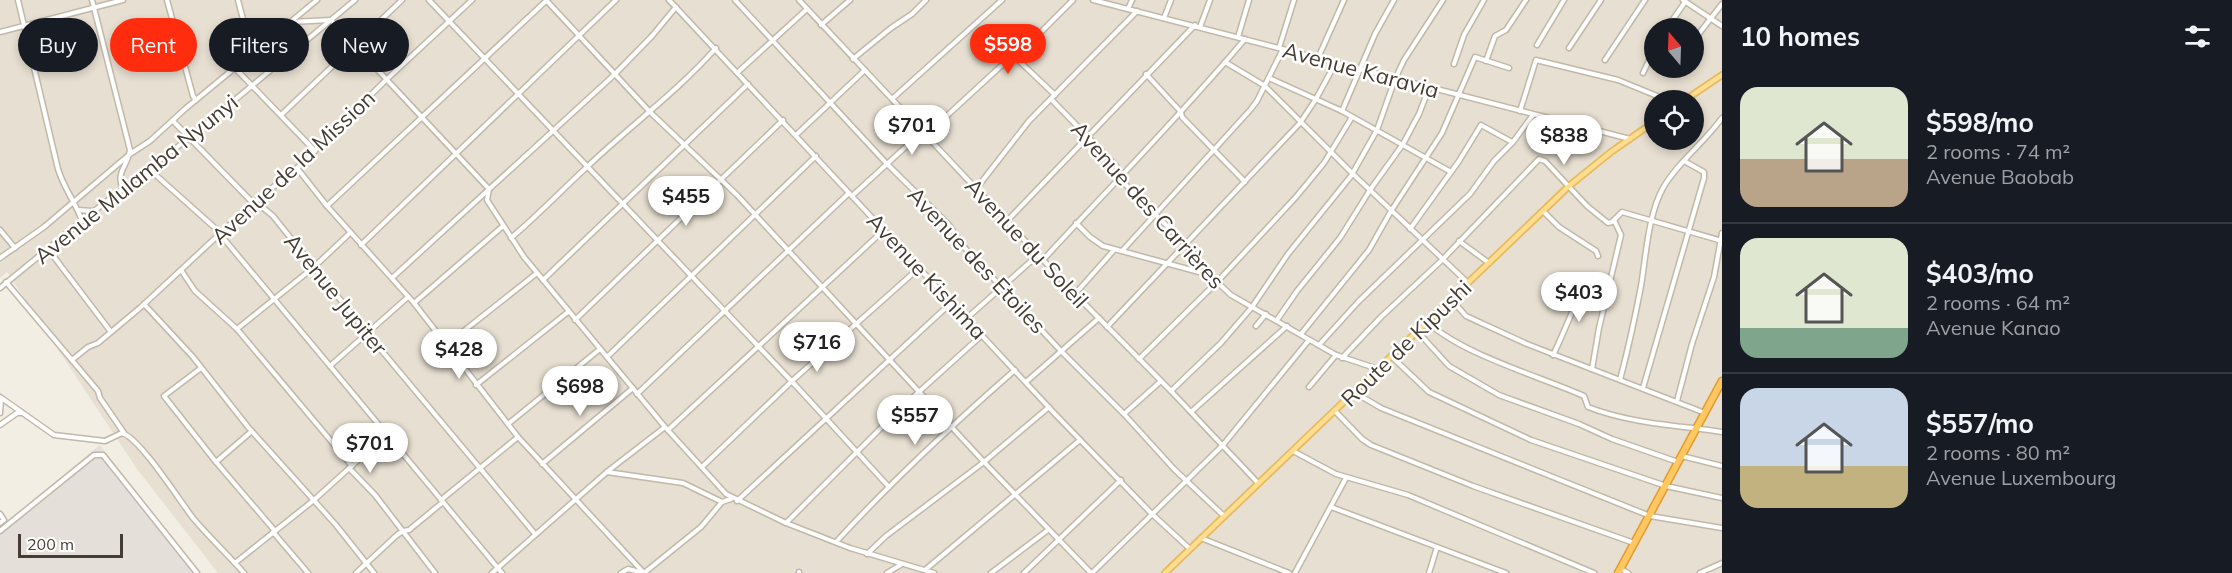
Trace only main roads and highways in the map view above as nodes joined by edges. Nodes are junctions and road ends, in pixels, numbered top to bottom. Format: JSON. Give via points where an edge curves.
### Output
{"nodes":[{"id":1,"x":1722,"y":75,"type":"edge"},
{"id":2,"x":1700,"y":90,"type":"edge"},
{"id":3,"x":1644,"y":129,"type":"edge"},
{"id":4,"x":1722,"y":381,"type":"edge"},
{"id":5,"x":1619,"y":571,"type":"edge"},
{"id":6,"x":1165,"y":573,"type":"edge"}],
"edges":[{"from":1,"to":2,"type":"main road"},
{"from":3,"to":6,"type":"main road","name":"Route de Kipushi","via":[[1569,186]]},
{"from":4,"to":5,"type":"highway"}]}
